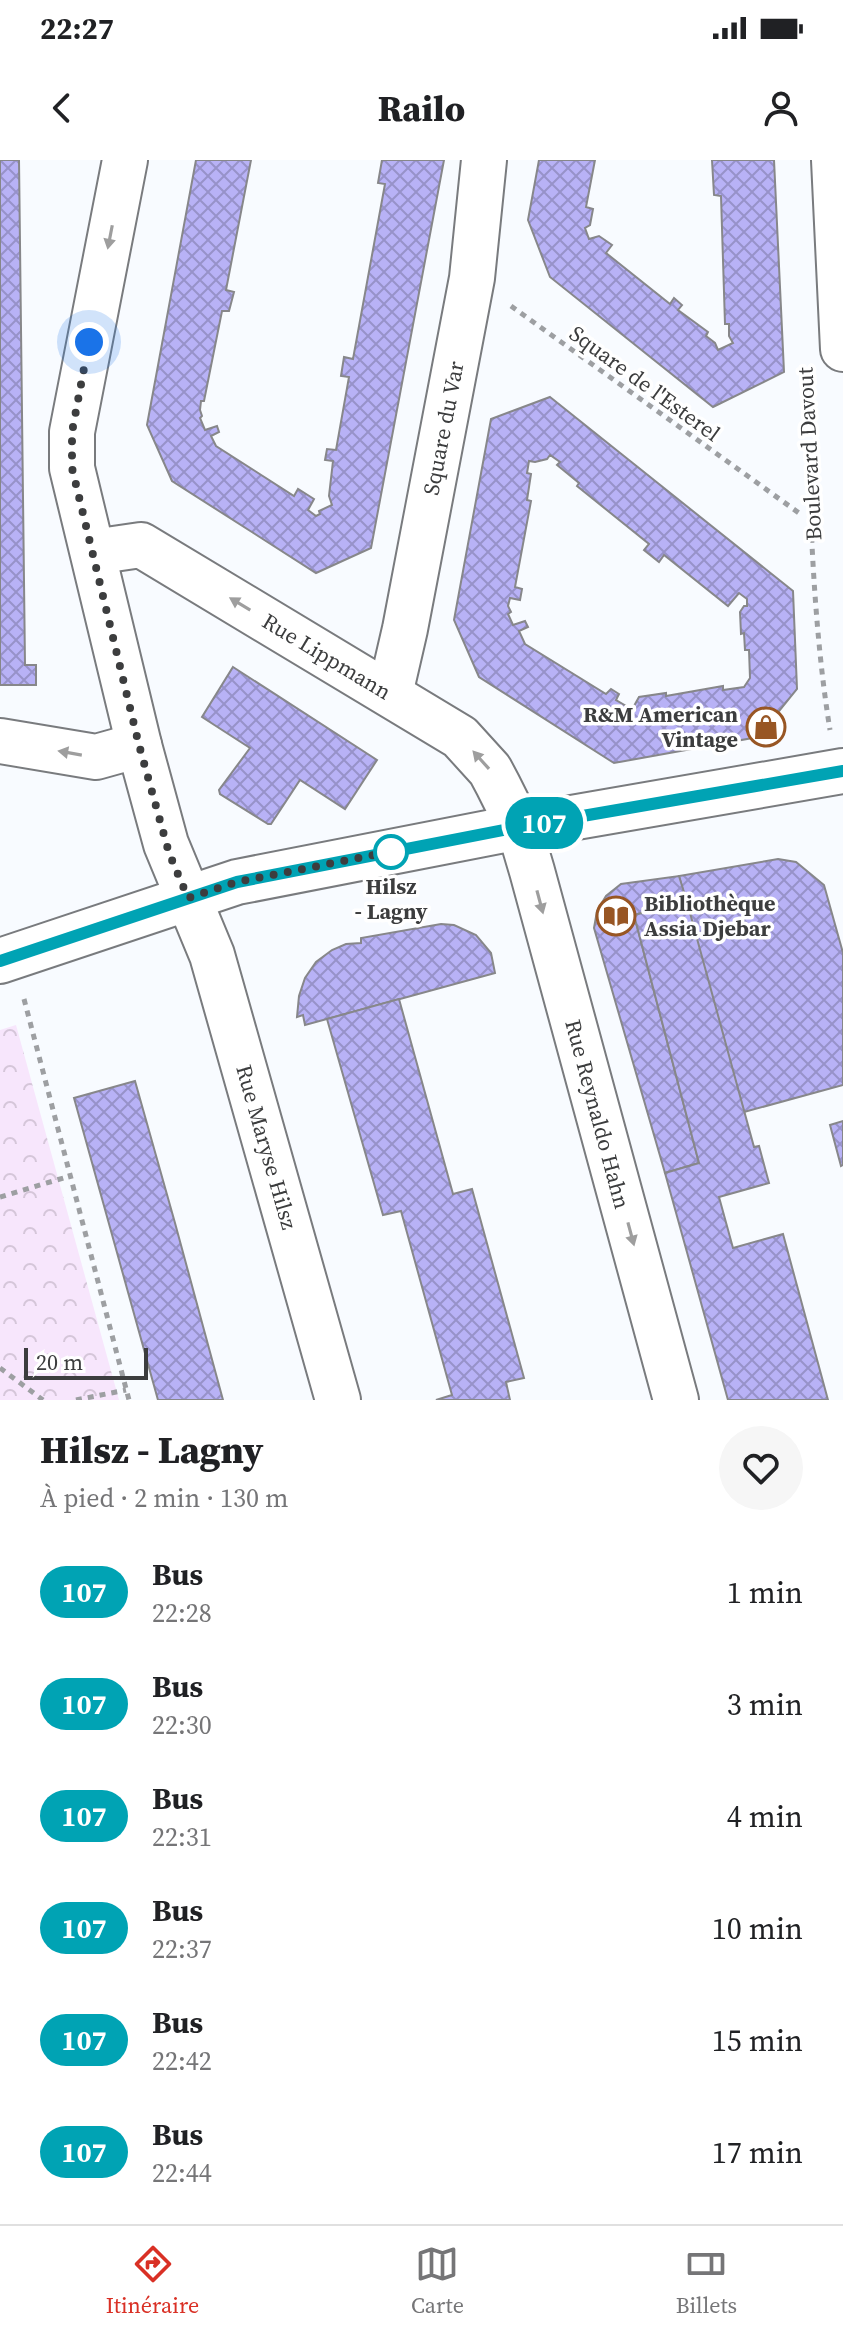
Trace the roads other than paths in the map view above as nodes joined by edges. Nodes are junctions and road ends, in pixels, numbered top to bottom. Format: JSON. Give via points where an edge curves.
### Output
{"nodes":[{"id":1,"x":125,"y":160,"type":"edge"},
{"id":2,"x":484,"y":160,"type":"edge"},
{"id":3,"x":834,"y":160,"type":"edge"},
{"id":4,"x":824,"y":358,"type":"edge"},
{"id":5,"x":93,"y":552,"type":"junction"},
{"id":6,"x":390,"y":694,"type":"junction"},
{"id":7,"x":0,"y":741,"type":"edge"},
{"id":8,"x":139,"y":745,"type":"junction"},
{"id":9,"x":837,"y":752,"type":"edge"},
{"id":10,"x":519,"y":827,"type":"junction"},
{"id":11,"x":188,"y":898,"type":"junction"},
{"id":12,"x":11,"y":978,"type":"edge"},
{"id":13,"x":338,"y":1400,"type":"edge"},
{"id":14,"x":676,"y":1400,"type":"edge"}],
"edges":[{"from":1,"to":5,"type":"street","name":"Rue Maryse Hilsz","one_way":true,"via":[[72,432],[72,468]]},
{"from":2,"to":6,"type":"street","name":"Square du Var","via":[[472,278]]},
{"from":3,"to":4,"type":"street","name":"Boulevard Davout"},
{"from":6,"to":5,"type":"street","name":"Rue Lippmann","one_way":true,"via":[[141,545]]},
{"from":5,"to":8,"type":"street","name":"Rue Maryse Hilsz"},
{"from":10,"to":6,"type":"street","name":"Rue Lippmann","one_way":true,"via":[[490,770],[460,737]]},
{"from":8,"to":7,"type":"street","one_way":true,"via":[[96,757]]},
{"from":8,"to":11,"type":"street","name":"Rue Maryse Hilsz","via":[[169,853]]},
{"from":9,"to":10,"type":"street"},
{"from":10,"to":11,"type":"street","via":[[248,879]]},
{"from":10,"to":14,"type":"street","name":"Rue Reynaldo Hahn","one_way":true},
{"from":11,"to":12,"type":"street"},
{"from":11,"to":13,"type":"street","name":"Rue Maryse Hilsz","via":[[215,964]]}]}
